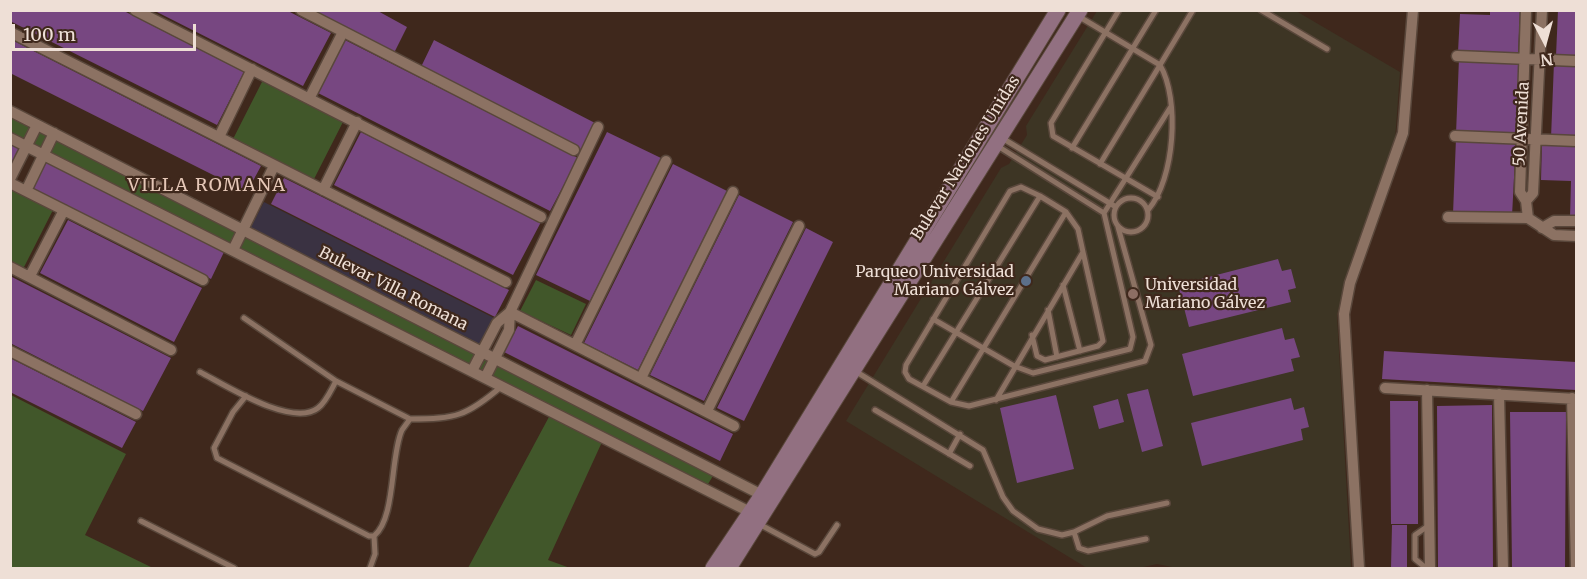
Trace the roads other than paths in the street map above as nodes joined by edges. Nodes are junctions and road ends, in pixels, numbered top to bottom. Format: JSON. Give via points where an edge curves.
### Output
{"nodes":[{"id":1,"x":135,"y":10,"type":"edge"},
{"id":2,"x":301,"y":10,"type":"edge"},
{"id":3,"x":1058,"y":10,"type":"edge"},
{"id":4,"x":1119,"y":10,"type":"edge"},
{"id":5,"x":1156,"y":10,"type":"edge"},
{"id":6,"x":1193,"y":10,"type":"edge"},
{"id":7,"x":1262,"y":10,"type":"edge"},
{"id":8,"x":1413,"y":10,"type":"edge"},
{"id":9,"x":1526,"y":10,"type":"edge"},
{"id":10,"x":1542,"y":10,"type":"edge"},
{"id":11,"x":1079,"y":13,"type":"edge"},
{"id":12,"x":10,"y":32,"type":"edge"},
{"id":13,"x":343,"y":32,"type":"junction"},
{"id":14,"x":1107,"y":32,"type":"junction"},
{"id":15,"x":1134,"y":49,"type":"junction"},
{"id":16,"x":1328,"y":49,"type":"dead end"},
{"id":17,"x":1457,"y":56,"type":"dead end"},
{"id":18,"x":1525,"y":59,"type":"junction"},
{"id":19,"x":1540,"y":59,"type":"junction"},
{"id":20,"x":1576,"y":61,"type":"edge"},
{"id":21,"x":1160,"y":65,"type":"junction"},
{"id":22,"x":252,"y":69,"type":"junction"},
{"id":23,"x":310,"y":97,"type":"junction"},
{"id":24,"x":1170,"y":108,"type":"junction"},
{"id":25,"x":10,"y":111,"type":"edge"},
{"id":26,"x":357,"y":122,"type":"junction"},
{"id":27,"x":37,"y":125,"type":"junction"},
{"id":28,"x":598,"y":127,"type":"dead end"},
{"id":29,"x":54,"y":134,"type":"junction"},
{"id":30,"x":1455,"y":136,"type":"dead end"},
{"id":31,"x":219,"y":137,"type":"junction"},
{"id":32,"x":10,"y":138,"type":"edge"},
{"id":33,"x":1522,"y":139,"type":"junction"},
{"id":34,"x":1536,"y":139,"type":"junction"},
{"id":35,"x":998,"y":141,"type":"junction"},
{"id":36,"x":1576,"y":141,"type":"edge"},
{"id":37,"x":27,"y":146,"type":"junction"},
{"id":38,"x":1072,"y":148,"type":"junction"},
{"id":39,"x":574,"y":150,"type":"dead end"},
{"id":40,"x":44,"y":154,"type":"junction"},
{"id":41,"x":666,"y":161,"type":"dead end"},
{"id":42,"x":1100,"y":164,"type":"junction"},
{"id":43,"x":274,"y":166,"type":"junction"},
{"id":44,"x":1124,"y":178,"type":"junction"},
{"id":45,"x":10,"y":179,"type":"edge"},
{"id":46,"x":10,"y":183,"type":"edge"},
{"id":47,"x":323,"y":190,"type":"junction"},
{"id":48,"x":26,"y":191,"type":"junction"},
{"id":49,"x":733,"y":192,"type":"dead end"},
{"id":50,"x":1040,"y":196,"type":"junction"},
{"id":51,"x":1158,"y":196,"type":"junction"},
{"id":52,"x":1526,"y":201,"type":"junction"},
{"id":53,"x":1108,"y":203,"type":"junction"},
{"id":54,"x":1116,"y":207,"type":"junction"},
{"id":55,"x":64,"y":210,"type":"junction"},
{"id":56,"x":1148,"y":210,"type":"junction"},
{"id":57,"x":1066,"y":212,"type":"junction"},
{"id":58,"x":1104,"y":213,"type":"junction"},
{"id":59,"x":541,"y":217,"type":"dead end"},
{"id":60,"x":1448,"y":217,"type":"dead end"},
{"id":61,"x":1528,"y":218,"type":"junction"},
{"id":62,"x":1576,"y":221,"type":"edge"},
{"id":63,"x":799,"y":226,"type":"dead end"},
{"id":64,"x":1119,"y":227,"type":"junction"},
{"id":65,"x":1542,"y":228,"type":"junction"},
{"id":66,"x":243,"y":229,"type":"junction"},
{"id":67,"x":1576,"y":236,"type":"edge"},
{"id":68,"x":233,"y":250,"type":"junction"},
{"id":69,"x":1083,"y":252,"type":"junction"},
{"id":70,"x":10,"y":267,"type":"edge"},
{"id":71,"x":30,"y":276,"type":"junction"},
{"id":72,"x":203,"y":280,"type":"dead end"},
{"id":73,"x":506,"y":282,"type":"dead end"},
{"id":74,"x":1063,"y":285,"type":"junction"},
{"id":75,"x":1048,"y":310,"type":"junction"},
{"id":76,"x":510,"y":312,"type":"junction"},
{"id":77,"x":244,"y":318,"type":"dead end"},
{"id":78,"x":933,"y":319,"type":"junction"},
{"id":79,"x":954,"y":332,"type":"junction"},
{"id":80,"x":1032,"y":334,"type":"junction"},
{"id":81,"x":575,"y":345,"type":"junction"},
{"id":82,"x":982,"y":348,"type":"junction"},
{"id":83,"x":171,"y":350,"type":"dead end"},
{"id":84,"x":10,"y":351,"type":"edge"},
{"id":85,"x":482,"y":351,"type":"junction"},
{"id":86,"x":1080,"y":351,"type":"junction"},
{"id":87,"x":496,"y":357,"type":"junction"},
{"id":88,"x":1057,"y":357,"type":"junction"},
{"id":89,"x":1014,"y":366,"type":"junction"},
{"id":90,"x":854,"y":370,"type":"junction"},
{"id":91,"x":472,"y":371,"type":"junction"},
{"id":92,"x":200,"y":372,"type":"dead end"},
{"id":93,"x":486,"y":378,"type":"junction"},
{"id":94,"x":641,"y":378,"type":"junction"},
{"id":95,"x":336,"y":381,"type":"junction"},
{"id":96,"x":502,"y":386,"type":"junction"},
{"id":97,"x":923,"y":386,"type":"junction"},
{"id":98,"x":1385,"y":388,"type":"dead end"},
{"id":99,"x":1427,"y":390,"type":"junction"},
{"id":100,"x":1499,"y":394,"type":"junction"},
{"id":101,"x":246,"y":396,"type":"junction"},
{"id":102,"x":1574,"y":398,"type":"edge"},
{"id":103,"x":996,"y":400,"type":"junction"},
{"id":104,"x":951,"y":402,"type":"junction"},
{"id":105,"x":875,"y":410,"type":"dead end"},
{"id":106,"x":707,"y":411,"type":"junction"},
{"id":107,"x":136,"y":414,"type":"dead end"},
{"id":108,"x":410,"y":419,"type":"junction"},
{"id":109,"x":734,"y":426,"type":"dead end"},
{"id":110,"x":960,"y":434,"type":"junction"},
{"id":111,"x":949,"y":454,"type":"junction"},
{"id":112,"x":970,"y":466,"type":"dead end"},
{"id":113,"x":762,"y":495,"type":"junction"},
{"id":114,"x":1167,"y":503,"type":"dead end"},
{"id":115,"x":754,"y":518,"type":"junction"},
{"id":116,"x":141,"y":521,"type":"dead end"},
{"id":117,"x":837,"y":525,"type":"dead end"},
{"id":118,"x":1074,"y":532,"type":"junction"},
{"id":119,"x":374,"y":536,"type":"junction"},
{"id":120,"x":1146,"y":539,"type":"dead end"},
{"id":121,"x":1358,"y":564,"type":"edge"},
{"id":122,"x":234,"y":568,"type":"edge"},
{"id":123,"x":370,"y":568,"type":"edge"},
{"id":124,"x":713,"y":568,"type":"edge"},
{"id":125,"x":729,"y":568,"type":"edge"},
{"id":126,"x":1365,"y":568,"type":"edge"},
{"id":127,"x":1428,"y":568,"type":"edge"},
{"id":128,"x":1503,"y":568,"type":"edge"},
{"id":129,"x":1576,"y":568,"type":"edge"}],
"edges":[{"from":1,"to":22,"type":"street"},
{"from":2,"to":13,"type":"street"},
{"from":3,"to":113,"type":"main road","name":"Bulevar Naciones Unidas"},
{"from":4,"to":14,"type":"lane"},
{"from":5,"to":15,"type":"lane"},
{"from":6,"to":21,"type":"lane"},
{"from":7,"to":16,"type":"lane"},
{"from":8,"to":121,"type":"street","via":[[1403,133],[1350,283],[1344,314]]},
{"from":9,"to":18,"type":"street","name":"50 Avenida"},
{"from":10,"to":19,"type":"street","name":"50 Avenida"},
{"from":11,"to":14,"type":"lane"},
{"from":11,"to":35,"type":"main road","name":"Bulevar Naciones Unidas"},
{"from":12,"to":31,"type":"street"},
{"from":13,"to":23,"type":"street"},
{"from":13,"to":39,"type":"street"},
{"from":14,"to":15,"type":"lane"},
{"from":14,"to":38,"type":"lane","via":[[1052,123],[1053,136]]},
{"from":15,"to":21,"type":"lane"},
{"from":15,"to":38,"type":"lane"},
{"from":17,"to":18,"type":"street"},
{"from":18,"to":19,"type":"street"},
{"from":18,"to":33,"type":"street","name":"50 Avenida"},
{"from":19,"to":20,"type":"street"},
{"from":19,"to":34,"type":"street","name":"50 Avenida"},
{"from":21,"to":24,"type":"lane","via":[[1166,75]]},
{"from":21,"to":42,"type":"lane"},
{"from":22,"to":23,"type":"street"},
{"from":22,"to":31,"type":"street"},
{"from":23,"to":26,"type":"street"},
{"from":24,"to":44,"type":"lane"},
{"from":24,"to":51,"type":"lane","via":[[1172,154]]},
{"from":25,"to":27,"type":"street","name":"Bulevar Villa Romana"},
{"from":26,"to":47,"type":"street"},
{"from":26,"to":59,"type":"street"},
{"from":27,"to":29,"type":"street","name":"Bulevar Villa Romana"},
{"from":27,"to":37,"type":"street"},
{"from":28,"to":76,"type":"street"},
{"from":29,"to":40,"type":"street"},
{"from":29,"to":66,"type":"street","name":"Bulevar Villa Romana"},
{"from":30,"to":33,"type":"street"},
{"from":31,"to":43,"type":"street"},
{"from":32,"to":37,"type":"street"},
{"from":33,"to":34,"type":"street"},
{"from":33,"to":52,"type":"street","name":"50 Avenida","via":[[1520,192]]},
{"from":34,"to":36,"type":"street"},
{"from":34,"to":52,"type":"street","name":"50 Avenida","via":[[1533,193]]},
{"from":35,"to":53,"type":"lane"},
{"from":35,"to":58,"type":"lane"},
{"from":35,"to":90,"type":"main road","name":"Bulevar Naciones Unidas"},
{"from":37,"to":40,"type":"street"},
{"from":37,"to":45,"type":"street"},
{"from":38,"to":42,"type":"lane"},
{"from":40,"to":48,"type":"street"},
{"from":40,"to":68,"type":"street"},
{"from":41,"to":81,"type":"street"},
{"from":42,"to":44,"type":"lane"},
{"from":43,"to":47,"type":"street"},
{"from":43,"to":66,"type":"street"},
{"from":44,"to":51,"type":"lane"},
{"from":44,"to":53,"type":"lane"},
{"from":46,"to":48,"type":"street"},
{"from":47,"to":73,"type":"street"},
{"from":48,"to":55,"type":"street"},
{"from":49,"to":94,"type":"street"},
{"from":50,"to":57,"type":"lane"},
{"from":50,"to":78,"type":"lane","via":[[1021,187],[1010,191]]},
{"from":50,"to":79,"type":"lane"},
{"from":51,"to":56,"type":"lane"},
{"from":52,"to":61,"type":"street","name":"50 Avenida"},
{"from":53,"to":54,"type":"lane"},
{"from":53,"to":58,"type":"lane"},
{"from":54,"to":56,"type":"lane","via":[[1132,197],[1142,201]]},
{"from":54,"to":64,"type":"lane","via":[[1114,216]]},
{"from":55,"to":71,"type":"street"},
{"from":55,"to":72,"type":"street"},
{"from":56,"to":64,"type":"lane","via":[[1148,222],[1140,230],[1129,232]]},
{"from":57,"to":69,"type":"lane","via":[[1078,229]]},
{"from":57,"to":82,"type":"lane"},
{"from":58,"to":89,"type":"lane","via":[[1132,346],[1124,353],[1041,373]]},
{"from":60,"to":61,"type":"street"},
{"from":61,"to":65,"type":"street"},
{"from":62,"to":65,"type":"street","via":[[1554,221]]},
{"from":63,"to":106,"type":"street"},
{"from":64,"to":103,"type":"lane","via":[[1151,345],[1148,358],[1138,365]]},
{"from":65,"to":67,"type":"street","via":[[1554,235]]},
{"from":66,"to":68,"type":"street"},
{"from":66,"to":85,"type":"street","name":"Bulevar Villa Romana"},
{"from":68,"to":91,"type":"street"},
{"from":69,"to":74,"type":"lane"},
{"from":69,"to":86,"type":"lane","via":[[1103,338],[1098,346]]},
{"from":70,"to":71,"type":"street"},
{"from":71,"to":83,"type":"street"},
{"from":74,"to":75,"type":"lane"},
{"from":74,"to":86,"type":"lane"},
{"from":75,"to":80,"type":"lane"},
{"from":75,"to":88,"type":"lane"},
{"from":76,"to":81,"type":"street"},
{"from":76,"to":85,"type":"street","via":[[497,323]]},
{"from":76,"to":87,"type":"street","via":[[509,330]]},
{"from":77,"to":95,"type":"lane"},
{"from":78,"to":79,"type":"lane"},
{"from":78,"to":97,"type":"lane","via":[[905,369],[909,379]]},
{"from":79,"to":82,"type":"lane"},
{"from":79,"to":97,"type":"lane"},
{"from":80,"to":88,"type":"lane","via":[[1039,358]]},
{"from":80,"to":89,"type":"lane"},
{"from":81,"to":94,"type":"street"},
{"from":82,"to":89,"type":"lane"},
{"from":82,"to":104,"type":"lane"},
{"from":84,"to":107,"type":"street"},
{"from":85,"to":87,"type":"street","name":"Bulevar Villa Romana"},
{"from":85,"to":91,"type":"street"},
{"from":86,"to":88,"type":"lane"},
{"from":87,"to":93,"type":"street"},
{"from":87,"to":113,"type":"street","name":"Bulevar Villa Romana"},
{"from":89,"to":103,"type":"lane"},
{"from":90,"to":110,"type":"lane"},
{"from":90,"to":115,"type":"main road","name":"Bulevar Naciones Unidas"},
{"from":91,"to":93,"type":"street"},
{"from":92,"to":101,"type":"lane"},
{"from":93,"to":96,"type":"street"},
{"from":94,"to":106,"type":"street"},
{"from":95,"to":101,"type":"lane","via":[[322,404],[307,414],[283,411]]},
{"from":95,"to":108,"type":"lane"},
{"from":96,"to":108,"type":"lane","via":[[483,403],[456,416]]},
{"from":96,"to":115,"type":"street"},
{"from":97,"to":104,"type":"lane"},
{"from":98,"to":99,"type":"street"},
{"from":99,"to":100,"type":"street"},
{"from":99,"to":127,"type":"street"},
{"from":100,"to":102,"type":"street"},
{"from":100,"to":128,"type":"street"},
{"from":101,"to":119,"type":"lane","via":[[214,448],[217,458]]},
{"from":102,"to":129,"type":"street"},
{"from":103,"to":104,"type":"lane","via":[[969,406]]},
{"from":105,"to":111,"type":"lane"},
{"from":106,"to":109,"type":"street"},
{"from":108,"to":119,"type":"lane","via":[[399,436],[386,515]]},
{"from":110,"to":111,"type":"lane"},
{"from":110,"to":118,"type":"lane","via":[[983,450],[1013,511],[1046,532]]},
{"from":111,"to":112,"type":"lane"},
{"from":113,"to":115,"type":"main road","name":"Bulevar Naciones Unidas"},
{"from":114,"to":118,"type":"lane","via":[[1107,516]]},
{"from":115,"to":117,"type":"lane","via":[[815,554]]},
{"from":115,"to":124,"type":"main road","name":"Bulevar Naciones Unidas"},
{"from":115,"to":125,"type":"main road","name":"Bulevar Naciones Unidas"},
{"from":116,"to":122,"type":"lane"},
{"from":118,"to":120,"type":"lane","via":[[1079,548],[1088,551]]},
{"from":119,"to":123,"type":"lane","via":[[375,554]]},
{"from":121,"to":126,"type":"street"}]}
